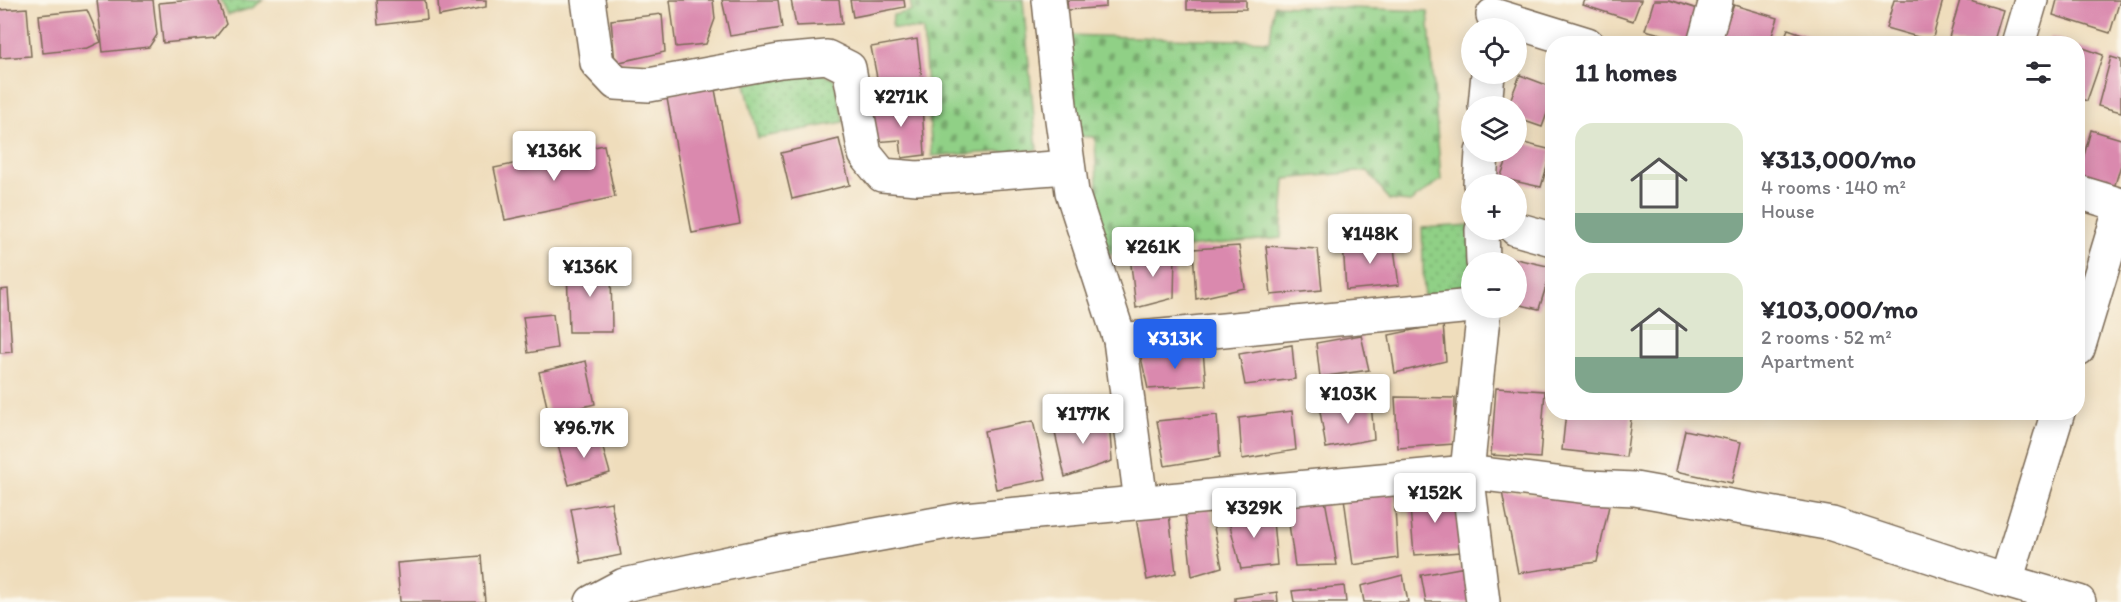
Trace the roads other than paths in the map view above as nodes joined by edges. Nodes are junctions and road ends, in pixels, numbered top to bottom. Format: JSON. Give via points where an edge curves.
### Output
{"nodes":[{"id":1,"x":588,"y":0,"type":"edge"},
{"id":2,"x":1049,"y":0,"type":"edge"},
{"id":3,"x":1716,"y":0,"type":"edge"},
{"id":4,"x":2031,"y":0,"type":"edge"},
{"id":5,"x":1494,"y":14,"type":"edge"},
{"id":6,"x":1562,"y":36,"type":"edge"},
{"id":7,"x":1706,"y":36,"type":"edge"},
{"id":8,"x":2020,"y":36,"type":"edge"},
{"id":9,"x":1068,"y":166,"type":"junction"},
{"id":10,"x":2085,"y":194,"type":"edge"},
{"id":11,"x":2121,"y":206,"type":"edge"},
{"id":12,"x":1527,"y":232,"type":"edge"},
{"id":13,"x":1545,"y":236,"type":"edge"},
{"id":14,"x":1461,"y":307,"type":"edge"},
{"id":15,"x":1483,"y":318,"type":"edge"},
{"id":16,"x":2085,"y":326,"type":"edge"},
{"id":17,"x":1120,"y":340,"type":"junction"},
{"id":18,"x":2056,"y":420,"type":"edge"},
{"id":19,"x":1467,"y":472,"type":"junction"},
{"id":20,"x":1141,"y":502,"type":"junction"},
{"id":21,"x":2006,"y":581,"type":"junction"},
{"id":22,"x":592,"y":602,"type":"edge"},
{"id":23,"x":1483,"y":602,"type":"edge"},
{"id":24,"x":2079,"y":602,"type":"edge"}],
"edges":[{"from":1,"to":9,"type":"street","via":[[597,63],[616,83],[649,85],[827,57],[849,68],[865,154],[882,175],[916,178]]},
{"from":2,"to":9,"type":"street"},
{"from":3,"to":7,"type":"street"},
{"from":4,"to":8,"type":"street"},
{"from":5,"to":6,"type":"street"},
{"from":9,"to":17,"type":"street","via":[[1072,192]]},
{"from":10,"to":11,"type":"street"},
{"from":11,"to":16,"type":"street"},
{"from":12,"to":13,"type":"street"},
{"from":14,"to":17,"type":"street"},
{"from":15,"to":19,"type":"street"},
{"from":17,"to":20,"type":"street"},
{"from":18,"to":21,"type":"street"},
{"from":19,"to":20,"type":"street"},
{"from":19,"to":21,"type":"street","via":[[1635,489],[1832,524]]},
{"from":19,"to":23,"type":"street"},
{"from":20,"to":22,"type":"street","via":[[952,521],[776,553],[624,585]]},
{"from":21,"to":24,"type":"street"}]}
